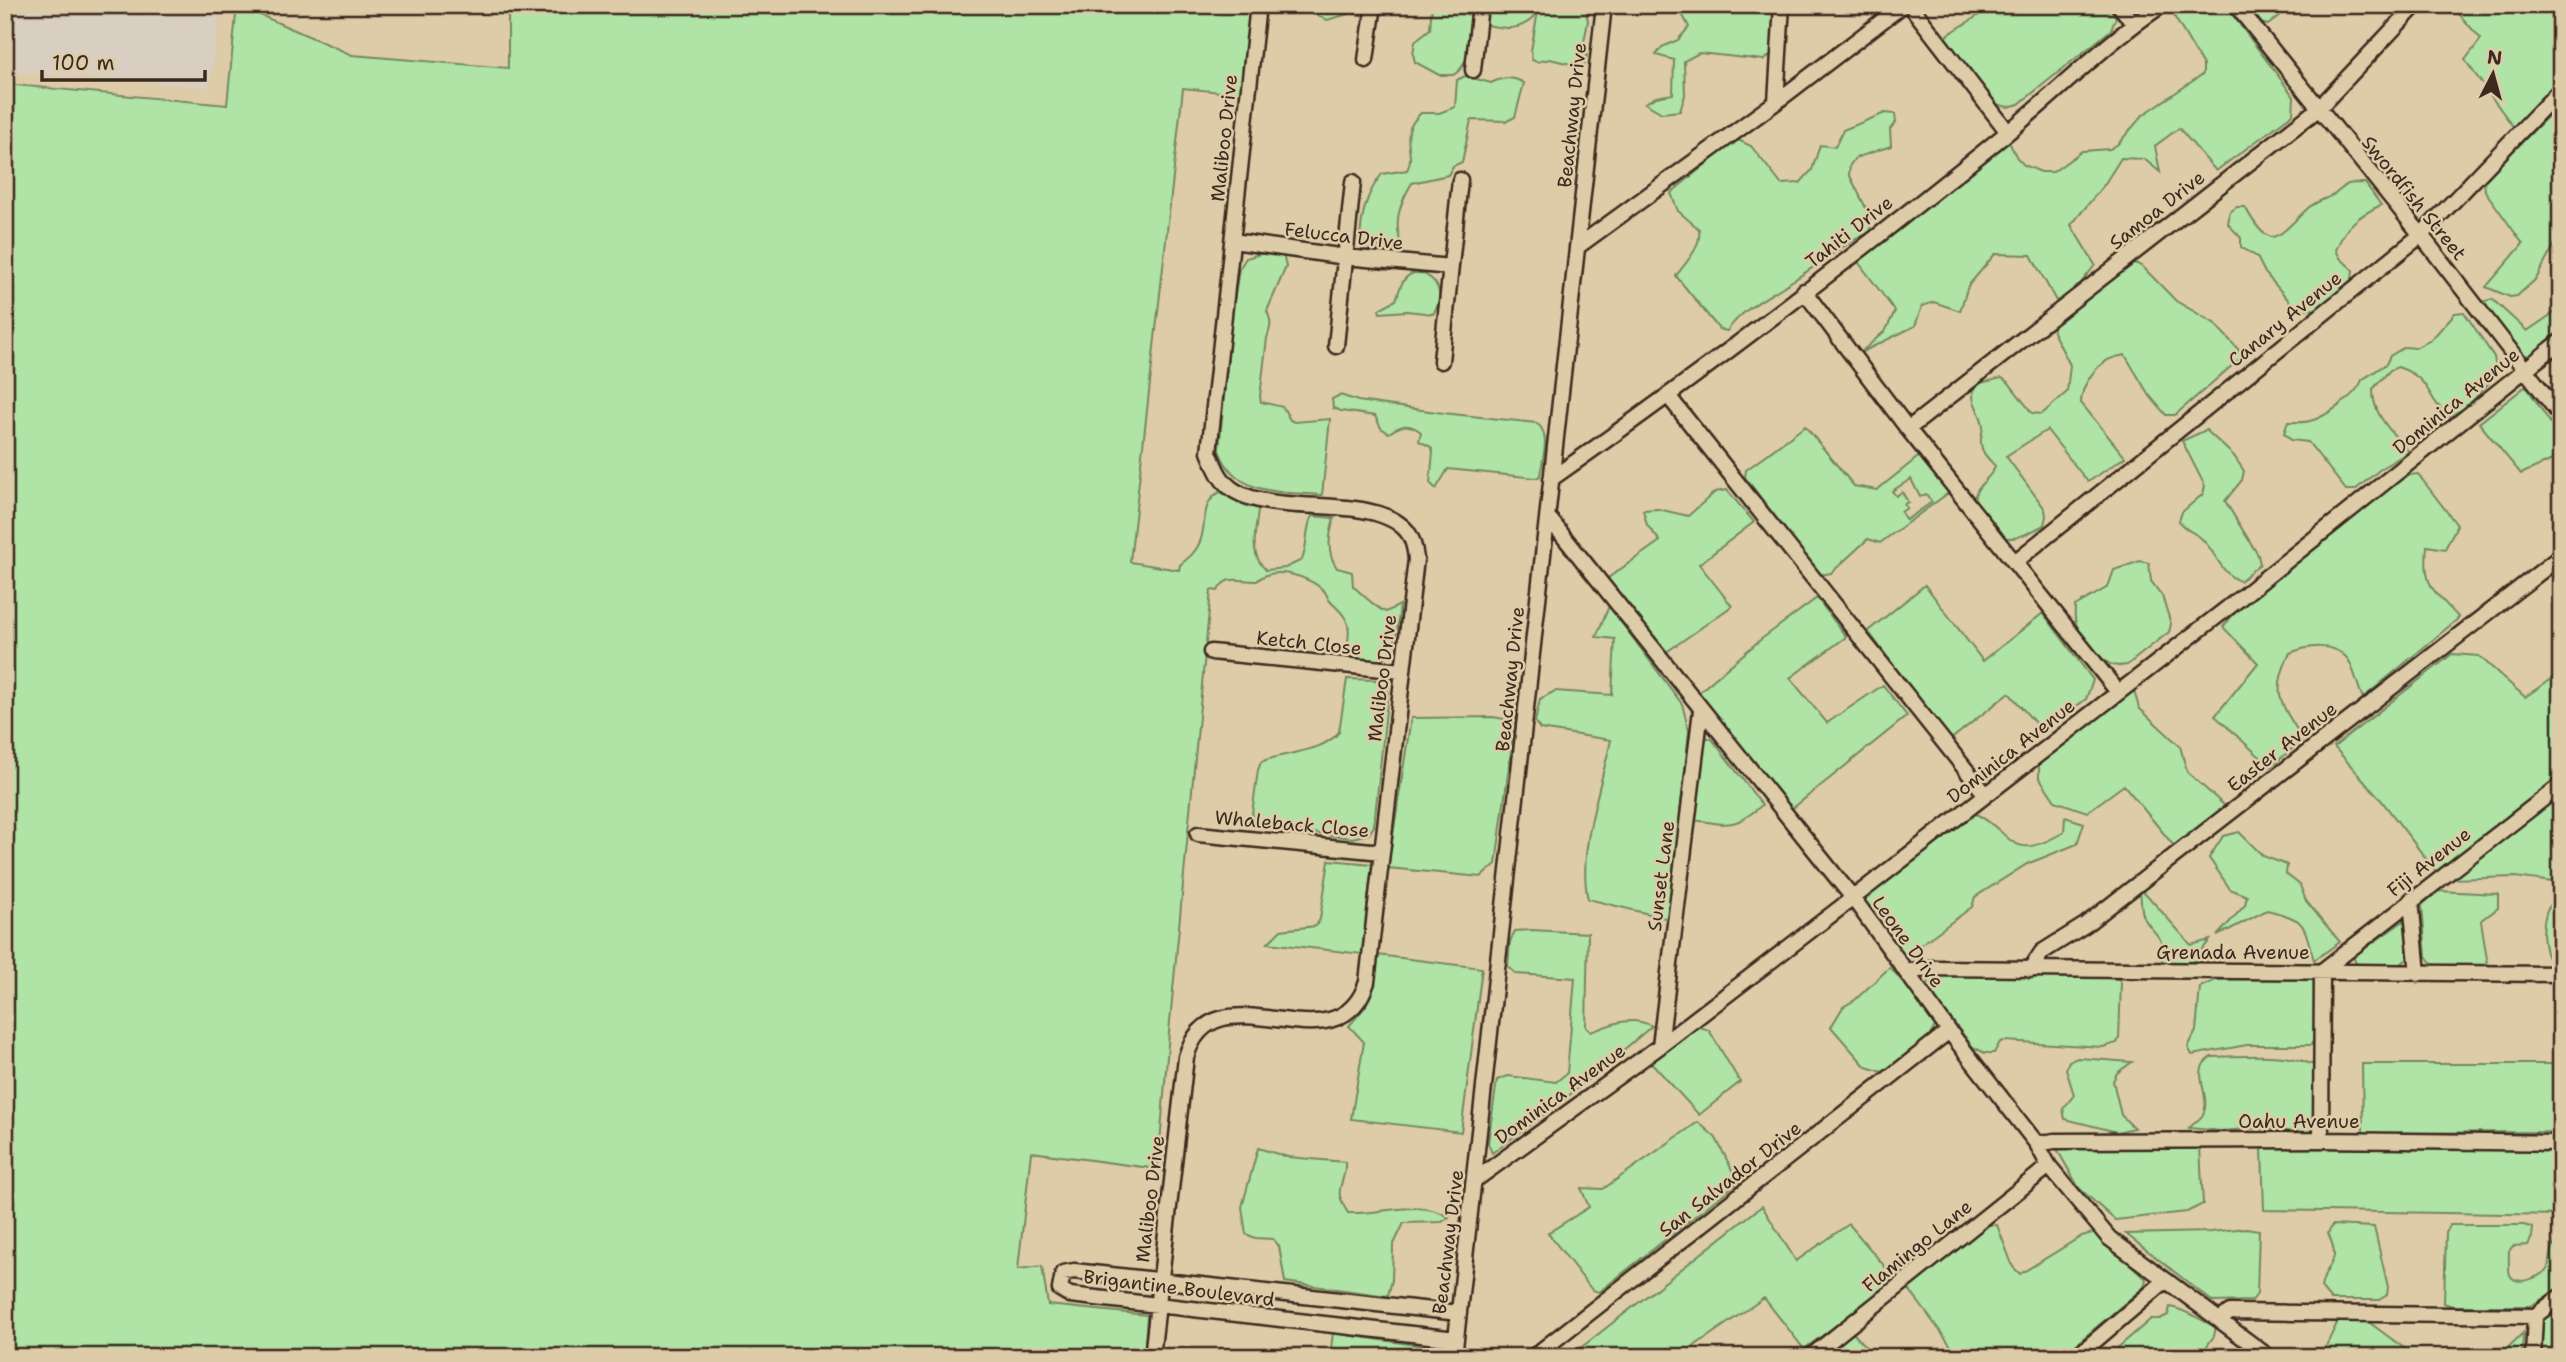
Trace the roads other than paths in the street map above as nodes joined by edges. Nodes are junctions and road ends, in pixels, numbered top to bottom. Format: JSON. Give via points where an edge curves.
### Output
{"nodes":[{"id":1,"x":1258,"y":5,"type":"edge"},
{"id":2,"x":1374,"y":5,"type":"edge"},
{"id":3,"x":1480,"y":5,"type":"edge"},
{"id":4,"x":1604,"y":5,"type":"edge"},
{"id":5,"x":1782,"y":5,"type":"edge"},
{"id":6,"x":1903,"y":5,"type":"edge"},
{"id":7,"x":1910,"y":5,"type":"edge"},
{"id":8,"x":2119,"y":5,"type":"edge"},
{"id":9,"x":2162,"y":5,"type":"edge"},
{"id":10,"x":2236,"y":5,"type":"edge"},
{"id":11,"x":2416,"y":5,"type":"edge"},
{"id":12,"x":2134,"y":24,"type":"junction"},
{"id":13,"x":1366,"y":60,"type":"dead end"},
{"id":14,"x":1472,"y":70,"type":"dead end"},
{"id":15,"x":2561,"y":89,"type":"edge"},
{"id":16,"x":1776,"y":103,"type":"junction"},
{"id":17,"x":2318,"y":109,"type":"junction"},
{"id":18,"x":2008,"y":132,"type":"junction"},
{"id":19,"x":1461,"y":180,"type":"dead end"},
{"id":20,"x":1353,"y":181,"type":"dead end"},
{"id":21,"x":2421,"y":235,"type":"junction"},
{"id":22,"x":1233,"y":242,"type":"junction"},
{"id":23,"x":1577,"y":247,"type":"junction"},
{"id":24,"x":1346,"y":257,"type":"junction"},
{"id":25,"x":1450,"y":267,"type":"junction"},
{"id":26,"x":1804,"y":291,"type":"junction"},
{"id":27,"x":2561,"y":341,"type":"edge"},
{"id":28,"x":1336,"y":346,"type":"dead end"},
{"id":29,"x":1441,"y":361,"type":"dead end"},
{"id":30,"x":2525,"y":369,"type":"junction"},
{"id":31,"x":1669,"y":397,"type":"junction"},
{"id":32,"x":2561,"y":416,"type":"edge"},
{"id":33,"x":1908,"y":429,"type":"junction"},
{"id":34,"x":1551,"y":479,"type":"junction"},
{"id":35,"x":1548,"y":517,"type":"junction"},
{"id":36,"x":2561,"y":556,"type":"edge"},
{"id":37,"x":2016,"y":561,"type":"junction"},
{"id":38,"x":1211,"y":653,"type":"dead end"},
{"id":39,"x":1402,"y":671,"type":"junction"},
{"id":40,"x":2119,"y":692,"type":"junction"},
{"id":41,"x":1701,"y":710,"type":"junction"},
{"id":42,"x":2561,"y":785,"type":"edge"},
{"id":43,"x":1986,"y":795,"type":"junction"},
{"id":44,"x":1198,"y":834,"type":"dead end"},
{"id":45,"x":1382,"y":852,"type":"junction"},
{"id":46,"x":1853,"y":898,"type":"junction"},
{"id":47,"x":2411,"y":900,"type":"junction"},
{"id":48,"x":2030,"y":970,"type":"junction"},
{"id":49,"x":2322,"y":971,"type":"junction"},
{"id":50,"x":1906,"y":972,"type":"junction"},
{"id":51,"x":2418,"y":974,"type":"junction"},
{"id":52,"x":2561,"y":975,"type":"edge"},
{"id":53,"x":1949,"y":1031,"type":"junction"},
{"id":54,"x":1660,"y":1046,"type":"junction"},
{"id":55,"x":2321,"y":1140,"type":"junction"},
{"id":56,"x":2561,"y":1143,"type":"edge"},
{"id":57,"x":2037,"y":1144,"type":"junction"},
{"id":58,"x":2049,"y":1166,"type":"junction"},
{"id":59,"x":1475,"y":1180,"type":"junction"},
{"id":60,"x":1160,"y":1281,"type":"junction"},
{"id":61,"x":2165,"y":1281,"type":"junction"},
{"id":62,"x":2561,"y":1296,"type":"edge"},
{"id":63,"x":1157,"y":1306,"type":"junction"},
{"id":64,"x":1459,"y":1313,"type":"junction"},
{"id":65,"x":2535,"y":1315,"type":"junction"},
{"id":66,"x":2220,"y":1320,"type":"junction"},
{"id":67,"x":1456,"y":1339,"type":"junction"},
{"id":68,"x":1152,"y":1357,"type":"edge"},
{"id":69,"x":1454,"y":1357,"type":"edge"},
{"id":70,"x":1533,"y":1357,"type":"edge"},
{"id":71,"x":1810,"y":1357,"type":"edge"},
{"id":72,"x":2076,"y":1357,"type":"edge"},
{"id":73,"x":2269,"y":1357,"type":"edge"},
{"id":74,"x":2533,"y":1357,"type":"edge"}],
"edges":[{"from":1,"to":22,"type":"street","name":"Maliboo Drive"},
{"from":2,"to":13,"type":"street"},
{"from":3,"to":14,"type":"street"},
{"from":4,"to":23,"type":"street","name":"Beachway Drive"},
{"from":5,"to":16,"type":"street"},
{"from":6,"to":16,"type":"street"},
{"from":7,"to":18,"type":"street"},
{"from":8,"to":12,"type":"street"},
{"from":9,"to":12,"type":"street","name":"Tahiti Drive"},
{"from":10,"to":17,"type":"street","name":"Swordfish Street"},
{"from":11,"to":17,"type":"street","name":"Samoa Drive"},
{"from":12,"to":18,"type":"street","name":"Tahiti Drive"},
{"from":15,"to":21,"type":"street","name":"Canary Avenue"},
{"from":16,"to":23,"type":"street"},
{"from":17,"to":21,"type":"street","name":"Swordfish Street"},
{"from":17,"to":33,"type":"street","name":"Samoa Drive"},
{"from":18,"to":26,"type":"street","name":"Tahiti Drive"},
{"from":19,"to":25,"type":"street"},
{"from":20,"to":24,"type":"street"},
{"from":21,"to":30,"type":"street","name":"Swordfish Street"},
{"from":21,"to":37,"type":"street","name":"Canary Avenue"},
{"from":22,"to":24,"type":"street","name":"Felucca Drive"},
{"from":22,"to":39,"type":"street","name":"Maliboo Drive","via":[[1209,452],[1217,474],[1235,491],[1264,501],[1367,511],[1394,520],[1406,530],[1416,559]]},
{"from":23,"to":34,"type":"street","name":"Beachway Drive"},
{"from":24,"to":25,"type":"street","name":"Felucca Drive"},
{"from":24,"to":28,"type":"street"},
{"from":25,"to":29,"type":"street"},
{"from":26,"to":31,"type":"street","name":"Tahiti Drive"},
{"from":26,"to":33,"type":"street"},
{"from":27,"to":30,"type":"street","name":"Dominica Avenue"},
{"from":30,"to":32,"type":"street","name":"Swordfish Street"},
{"from":30,"to":40,"type":"street","name":"Dominica Avenue"},
{"from":31,"to":34,"type":"street","name":"Tahiti Drive"},
{"from":31,"to":43,"type":"street"},
{"from":33,"to":37,"type":"street"},
{"from":34,"to":35,"type":"street","name":"Beachway Drive"},
{"from":35,"to":41,"type":"street","name":"Leone Drive"},
{"from":35,"to":59,"type":"street","name":"Beachway Drive"},
{"from":36,"to":48,"type":"street","name":"Easter Avenue","via":[[2085,925],[2042,953]]},
{"from":37,"to":40,"type":"street"},
{"from":38,"to":39,"type":"street","name":"Ketch Close"},
{"from":39,"to":45,"type":"street","name":"Maliboo Drive"},
{"from":40,"to":43,"type":"street","name":"Dominica Avenue"},
{"from":41,"to":46,"type":"street","name":"Leone Drive"},
{"from":41,"to":54,"type":"street","name":"Sunset Lane"},
{"from":42,"to":47,"type":"street","name":"Fiji Avenue"},
{"from":43,"to":46,"type":"street","name":"Dominica Avenue"},
{"from":44,"to":45,"type":"street","name":"Whaleback Close"},
{"from":45,"to":60,"type":"street","name":"Maliboo Drive","via":[[1367,982],[1357,1004],[1331,1022],[1242,1015],[1216,1018],[1192,1038]]},
{"from":46,"to":50,"type":"street","name":"Leone Drive"},
{"from":46,"to":54,"type":"street","name":"Dominica Avenue"},
{"from":47,"to":49,"type":"street","name":"Fiji Avenue"},
{"from":47,"to":51,"type":"street"},
{"from":48,"to":49,"type":"street","name":"Grenada Avenue"},
{"from":48,"to":50,"type":"street","name":"Grenada Avenue","via":[[1931,968]]},
{"from":49,"to":51,"type":"street","name":"Grenada Avenue"},
{"from":49,"to":55,"type":"street"},
{"from":50,"to":53,"type":"street","name":"Leone Drive"},
{"from":51,"to":52,"type":"street","name":"Grenada Avenue"},
{"from":53,"to":57,"type":"street","name":"Leone Drive"},
{"from":53,"to":70,"type":"street","name":"San Salvador Drive"},
{"from":54,"to":59,"type":"street","name":"Dominica Avenue"},
{"from":55,"to":56,"type":"street","name":"Oahu Avenue"},
{"from":55,"to":57,"type":"street","name":"Oahu Avenue"},
{"from":57,"to":58,"type":"street","name":"Leone Drive"},
{"from":58,"to":61,"type":"street","name":"Leone Drive","via":[[2109,1238]]},
{"from":58,"to":71,"type":"street","name":"Flamingo Lane"},
{"from":59,"to":64,"type":"street","name":"Beachway Drive"},
{"from":60,"to":63,"type":"street","name":"Maliboo Drive"},
{"from":60,"to":63,"type":"street","name":"Brigantine Boulevard","via":[[1074,1271],[1063,1273],[1060,1289],[1070,1295]]},
{"from":60,"to":64,"type":"street","name":"Brigantine Boulevard"},
{"from":61,"to":66,"type":"street","name":"Leone Drive"},
{"from":61,"to":72,"type":"street"},
{"from":62,"to":65,"type":"street"},
{"from":63,"to":67,"type":"street","name":"Brigantine Boulevard"},
{"from":63,"to":68,"type":"street","name":"Maliboo Drive"},
{"from":64,"to":67,"type":"street","name":"Beachway Drive"},
{"from":65,"to":66,"type":"street","via":[[2230,1312]]},
{"from":65,"to":74,"type":"street"},
{"from":66,"to":73,"type":"street","name":"Leone Drive"},
{"from":67,"to":69,"type":"street","name":"Beachway Drive"}]}
